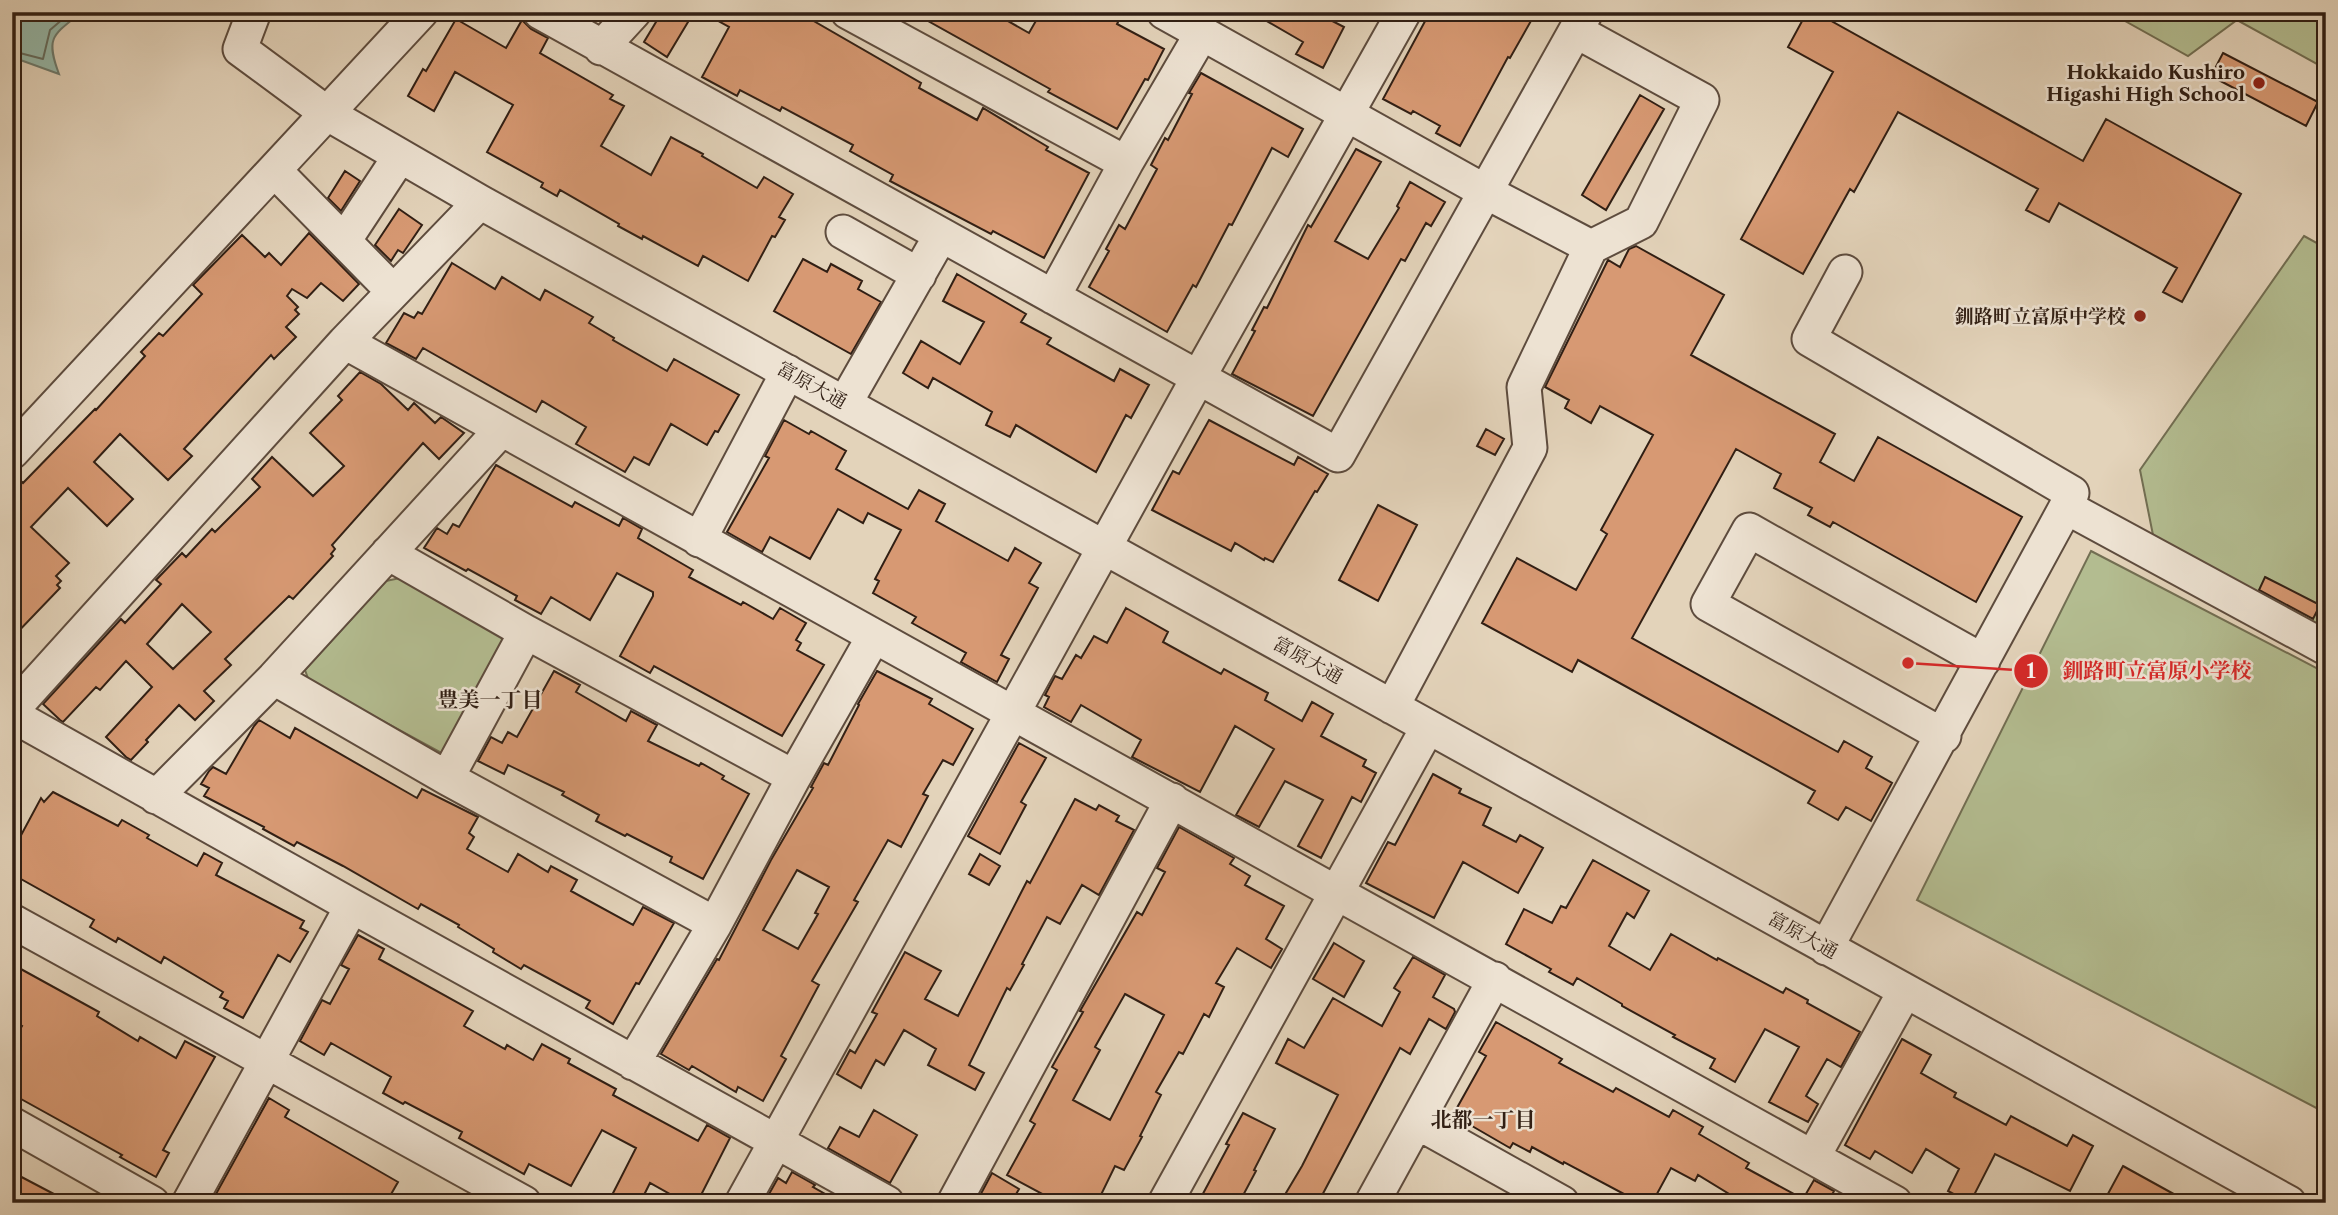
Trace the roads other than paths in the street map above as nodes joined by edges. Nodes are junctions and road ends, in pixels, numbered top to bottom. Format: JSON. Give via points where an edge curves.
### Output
{"nodes":[{"id":1,"x":254,"y":12,"type":"edge"},
{"id":2,"x":421,"y":12,"type":"edge"},
{"id":3,"x":540,"y":12,"type":"edge"},
{"id":4,"x":634,"y":12,"type":"edge"},
{"id":5,"x":848,"y":12,"type":"edge"},
{"id":6,"x":1164,"y":12,"type":"edge"},
{"id":7,"x":1404,"y":12,"type":"edge"},
{"id":8,"x":1581,"y":22,"type":"edge"},
{"id":9,"x":1202,"y":33,"type":"junction"},
{"id":10,"x":601,"y":48,"type":"junction"},
{"id":11,"x":328,"y":114,"type":"junction"},
{"id":12,"x":1345,"y":114,"type":"junction"},
{"id":13,"x":400,"y":156,"type":"junction"},
{"id":14,"x":1126,"y":163,"type":"junction"},
{"id":15,"x":275,"y":171,"type":"junction"},
{"id":16,"x":1486,"y":192,"type":"junction"},
{"id":17,"x":480,"y":202,"type":"junction"},
{"id":18,"x":843,"y":232,"type":"dead end"},
{"id":19,"x":941,"y":235,"type":"junction"},
{"id":20,"x":344,"y":241,"type":"junction"},
{"id":21,"x":1591,"y":247,"type":"junction"},
{"id":22,"x":1845,"y":272,"type":"dead end"},
{"id":23,"x":919,"y":275,"type":"junction"},
{"id":24,"x":384,"y":282,"type":"dead end"},
{"id":25,"x":1053,"y":297,"type":"junction"},
{"id":26,"x":345,"y":342,"type":"junction"},
{"id":27,"x":788,"y":372,"type":"junction"},
{"id":28,"x":1198,"y":378,"type":"junction"},
{"id":29,"x":845,"y":403,"type":"junction"},
{"id":30,"x":501,"y":430,"type":"junction"},
{"id":31,"x":12,"y":452,"type":"edge"},
{"id":32,"x":2067,"y":508,"type":"junction"},
{"id":33,"x":699,"y":540,"type":"junction"},
{"id":34,"x":1106,"y":547,"type":"junction"},
{"id":35,"x":388,"y":553,"type":"junction"},
{"id":36,"x":526,"y":632,"type":"junction"},
{"id":37,"x":874,"y":636,"type":"junction"},
{"id":38,"x":2326,"y":648,"type":"edge"},
{"id":39,"x":1983,"y":661,"type":"junction"},
{"id":40,"x":274,"y":678,"type":"junction"},
{"id":41,"x":1392,"y":707,"type":"junction"},
{"id":42,"x":12,"y":712,"type":"edge"},
{"id":43,"x":1014,"y":714,"type":"junction"},
{"id":44,"x":1428,"y":727,"type":"junction"},
{"id":45,"x":1944,"y":736,"type":"junction"},
{"id":46,"x":794,"y":777,"type":"junction"},
{"id":47,"x":447,"y":778,"type":"junction"},
{"id":48,"x":156,"y":797,"type":"junction"},
{"id":49,"x":1172,"y":800,"type":"junction"},
{"id":50,"x":1337,"y":892,"type":"junction"},
{"id":51,"x":352,"y":906,"type":"junction"},
{"id":52,"x":12,"y":920,"type":"edge"},
{"id":53,"x":715,"y":924,"type":"junction"},
{"id":54,"x":1826,"y":948,"type":"junction"},
{"id":55,"x":1495,"y":979,"type":"junction"},
{"id":56,"x":1905,"y":991,"type":"junction"},
{"id":57,"x":268,"y":1062,"type":"junction"},
{"id":58,"x":633,"y":1063,"type":"junction"},
{"id":59,"x":1417,"y":1122,"type":"junction"},
{"id":60,"x":12,"y":1124,"type":"edge"},
{"id":61,"x":776,"y":1142,"type":"junction"},
{"id":62,"x":1813,"y":1157,"type":"junction"},
{"id":63,"x":152,"y":1203,"type":"edge"},
{"id":64,"x":190,"y":1203,"type":"edge"},
{"id":65,"x":524,"y":1203,"type":"edge"},
{"id":66,"x":742,"y":1203,"type":"edge"},
{"id":67,"x":887,"y":1203,"type":"edge"},
{"id":68,"x":954,"y":1203,"type":"edge"},
{"id":69,"x":1165,"y":1203,"type":"edge"},
{"id":70,"x":1372,"y":1203,"type":"edge"},
{"id":71,"x":1562,"y":1203,"type":"edge"},
{"id":72,"x":1895,"y":1203,"type":"edge"},
{"id":73,"x":2289,"y":1203,"type":"edge"}],
"edges":[{"from":1,"to":11,"type":"street","name":"富原大通","via":[[240,48]]},
{"from":2,"to":11,"type":"street"},
{"from":3,"to":10,"type":"street"},
{"from":4,"to":10,"type":"street"},
{"from":5,"to":14,"type":"street"},
{"from":6,"to":9,"type":"street"},
{"from":7,"to":12,"type":"street"},
{"from":8,"to":16,"type":"street"},
{"from":8,"to":21,"type":"street","via":[[1702,100],[1641,222]]},
{"from":9,"to":12,"type":"street"},
{"from":9,"to":14,"type":"street"},
{"from":10,"to":19,"type":"street"},
{"from":11,"to":13,"type":"street","name":"富原大通"},
{"from":11,"to":15,"type":"street"},
{"from":12,"to":16,"type":"street"},
{"from":12,"to":28,"type":"street"},
{"from":13,"to":17,"type":"street","name":"富原大通"},
{"from":13,"to":20,"type":"street"},
{"from":14,"to":25,"type":"street"},
{"from":15,"to":20,"type":"street"},
{"from":15,"to":31,"type":"street"},
{"from":16,"to":21,"type":"street"},
{"from":16,"to":28,"type":"street","via":[[1338,455]]},
{"from":17,"to":26,"type":"street"},
{"from":17,"to":27,"type":"street","name":"富原大通"},
{"from":18,"to":23,"type":"street"},
{"from":19,"to":23,"type":"street"},
{"from":19,"to":25,"type":"street"},
{"from":20,"to":24,"type":"street"},
{"from":21,"to":41,"type":"street","via":[[1524,387],[1530,448]]},
{"from":22,"to":32,"type":"street","via":[[1809,339],[2072,493]]},
{"from":23,"to":29,"type":"street"},
{"from":25,"to":28,"type":"street"},
{"from":26,"to":30,"type":"street"},
{"from":26,"to":42,"type":"street"},
{"from":27,"to":29,"type":"street","name":"富原大通"},
{"from":27,"to":33,"type":"street"},
{"from":28,"to":34,"type":"street"},
{"from":29,"to":34,"type":"street","name":"富原大通"},
{"from":30,"to":33,"type":"street"},
{"from":30,"to":35,"type":"street"},
{"from":32,"to":38,"type":"street"},
{"from":32,"to":39,"type":"street"},
{"from":33,"to":37,"type":"street"},
{"from":34,"to":41,"type":"street","name":"富原大通"},
{"from":34,"to":43,"type":"street"},
{"from":35,"to":36,"type":"street"},
{"from":35,"to":40,"type":"street"},
{"from":36,"to":46,"type":"street"},
{"from":36,"to":47,"type":"street"},
{"from":37,"to":43,"type":"street"},
{"from":37,"to":46,"type":"street"},
{"from":39,"to":45,"type":"street"},
{"from":39,"to":45,"type":"street","via":[[1749,530],[1708,604]]},
{"from":40,"to":47,"type":"street"},
{"from":40,"to":48,"type":"street"},
{"from":41,"to":44,"type":"street","name":"富原大通"},
{"from":42,"to":48,"type":"street"},
{"from":43,"to":49,"type":"street"},
{"from":43,"to":61,"type":"street"},
{"from":44,"to":50,"type":"street"},
{"from":44,"to":54,"type":"street","name":"富原大通"},
{"from":45,"to":54,"type":"street"},
{"from":46,"to":53,"type":"street"},
{"from":47,"to":53,"type":"street"},
{"from":48,"to":51,"type":"street"},
{"from":49,"to":50,"type":"street"},
{"from":49,"to":68,"type":"street"},
{"from":50,"to":55,"type":"street"},
{"from":50,"to":69,"type":"street"},
{"from":51,"to":57,"type":"street"},
{"from":51,"to":58,"type":"street"},
{"from":52,"to":57,"type":"street"},
{"from":53,"to":58,"type":"street"},
{"from":54,"to":56,"type":"street","name":"富原大通"},
{"from":55,"to":59,"type":"street"},
{"from":55,"to":62,"type":"street"},
{"from":56,"to":62,"type":"street"},
{"from":56,"to":73,"type":"street","name":"富原大通"},
{"from":57,"to":64,"type":"street"},
{"from":57,"to":65,"type":"street"},
{"from":58,"to":61,"type":"street"},
{"from":59,"to":70,"type":"street"},
{"from":59,"to":71,"type":"street"},
{"from":60,"to":63,"type":"street"},
{"from":61,"to":66,"type":"street"},
{"from":61,"to":67,"type":"street"},
{"from":62,"to":72,"type":"street"}]}
